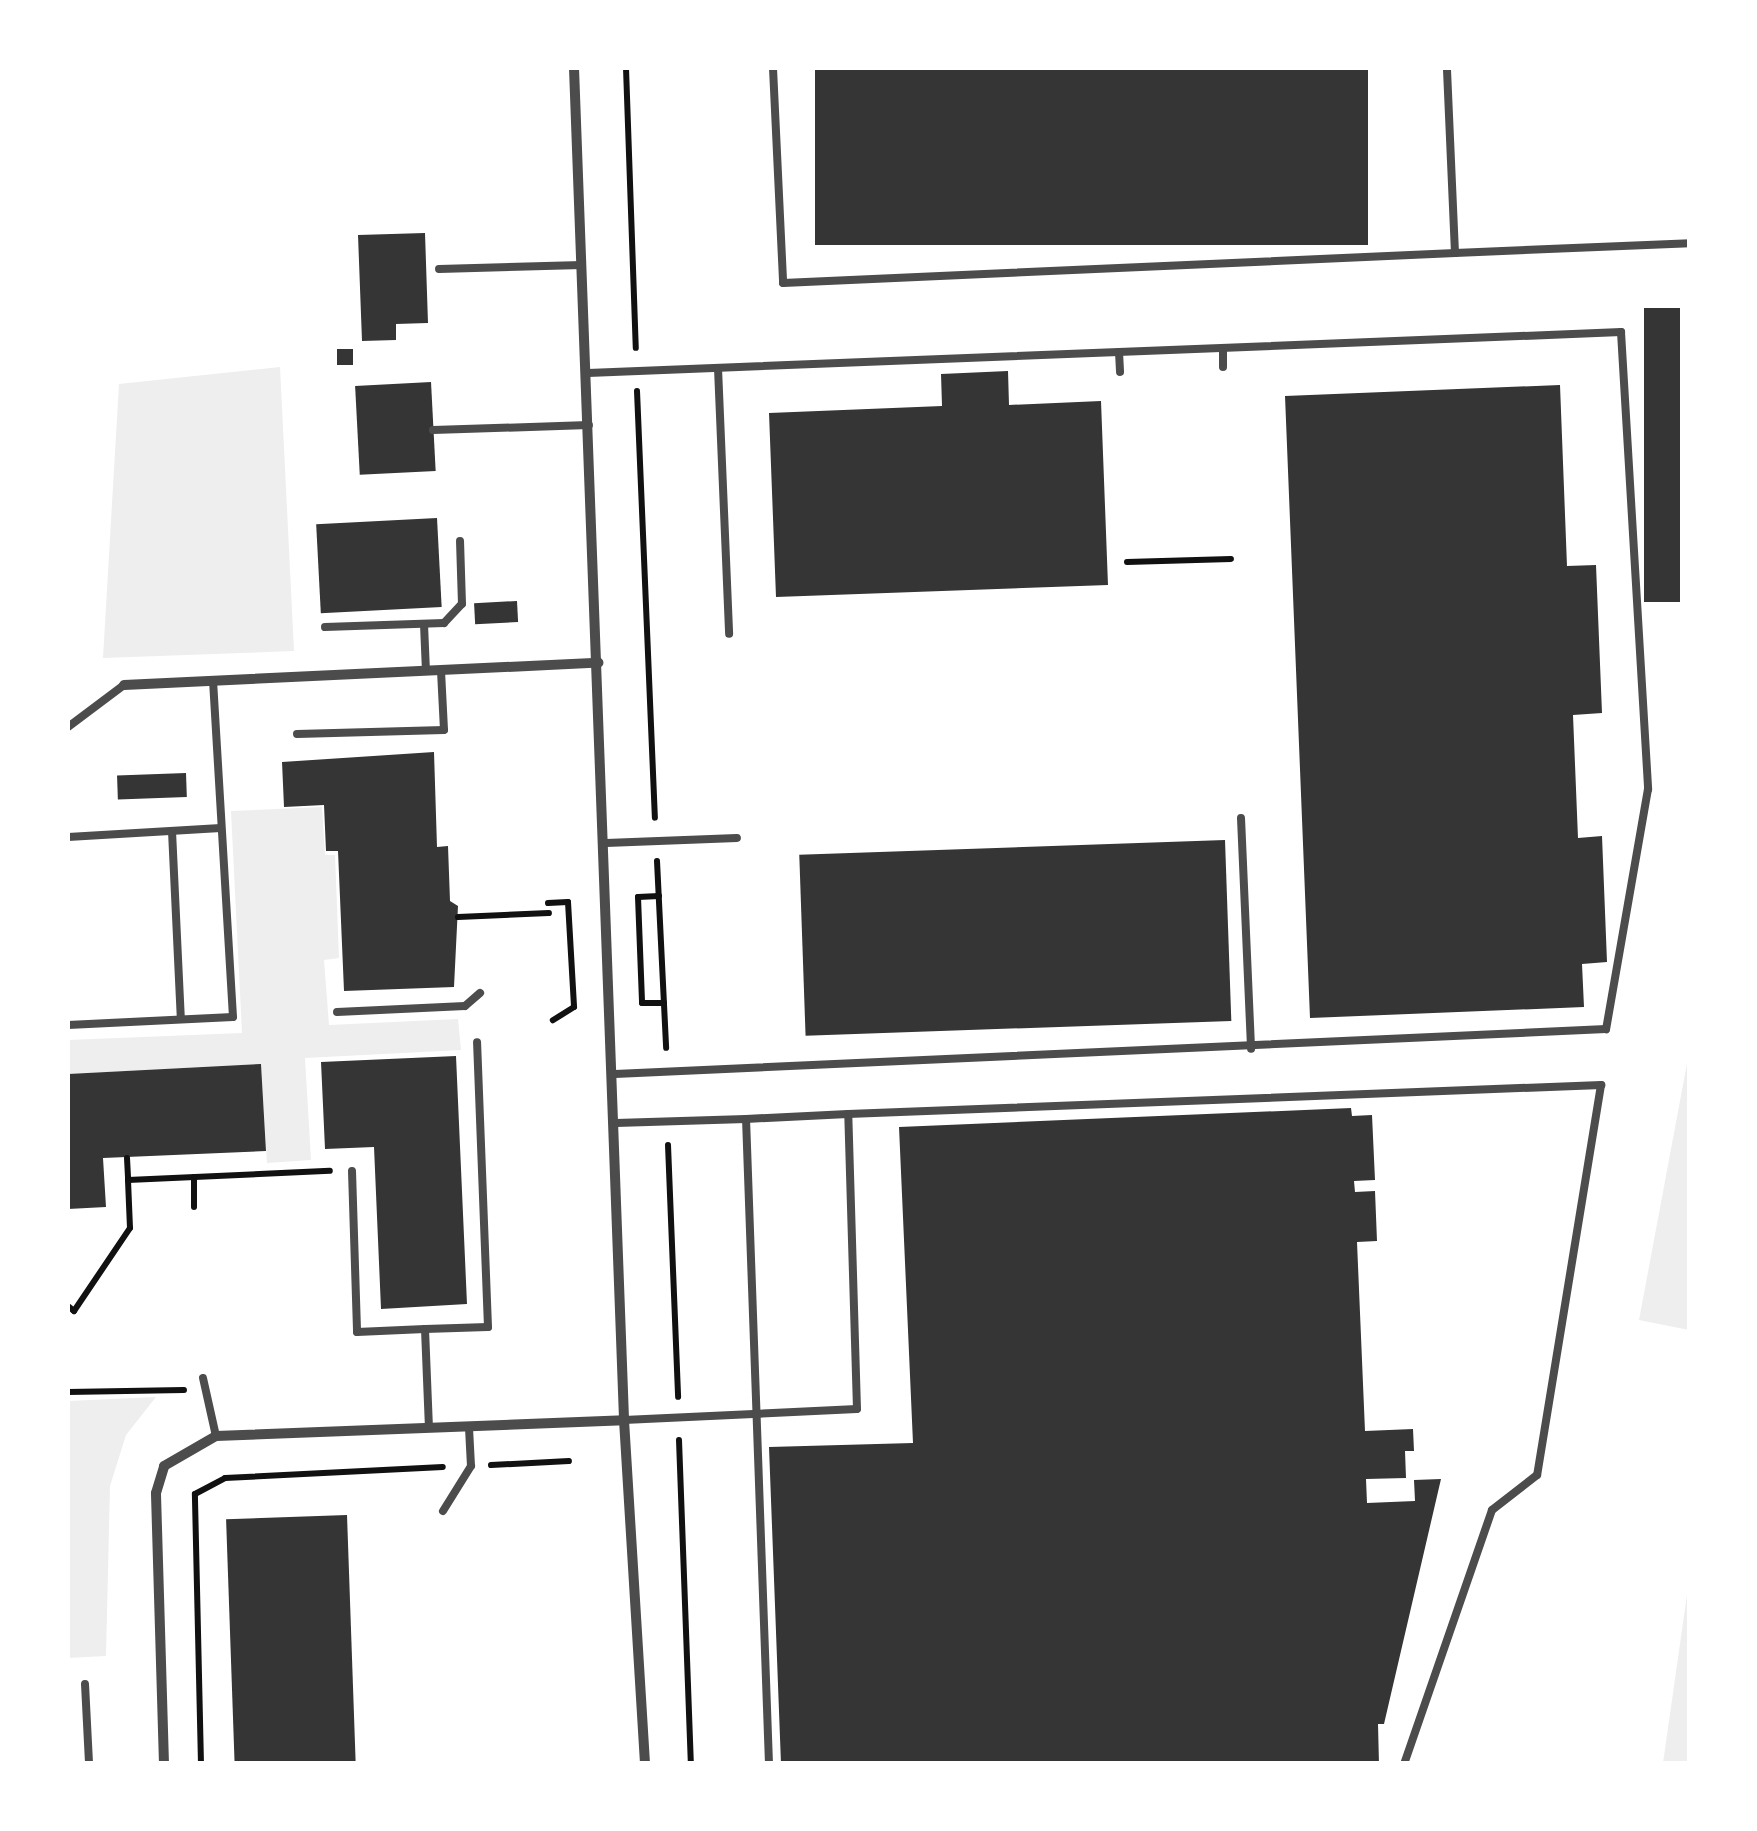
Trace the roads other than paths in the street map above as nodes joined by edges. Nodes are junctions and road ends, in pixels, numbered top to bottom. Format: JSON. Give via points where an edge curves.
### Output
{"nodes":[{"id":1,"x":574,"y":68,"type":"edge"},
{"id":2,"x":773,"y":68,"type":"edge"},
{"id":3,"x":1447,"y":68,"type":"edge"},
{"id":4,"x":1690,"y":243,"type":"edge"},
{"id":5,"x":1455,"y":253,"type":"junction"},
{"id":6,"x":582,"y":265,"type":"junction"},
{"id":7,"x":439,"y":270,"type":"dead end"},
{"id":8,"x":1223,"y":348,"type":"junction"},
{"id":9,"x":1119,"y":352,"type":"junction"},
{"id":10,"x":718,"y":368,"type":"junction"},
{"id":11,"x":1223,"y":368,"type":"dead end"},
{"id":12,"x":1120,"y":372,"type":"dead end"},
{"id":13,"x":588,"y":374,"type":"junction"},
{"id":14,"x":590,"y":425,"type":"junction"},
{"id":15,"x":433,"y":430,"type":"dead end"},
{"id":16,"x":460,"y":541,"type":"dead end"},
{"id":17,"x":424,"y":624,"type":"junction"},
{"id":18,"x":324,"y":627,"type":"dead end"},
{"id":19,"x":729,"y":634,"type":"dead end"},
{"id":20,"x":598,"y":663,"type":"junction"},
{"id":21,"x":426,"y":671,"type":"junction"},
{"id":22,"x":441,"y":671,"type":"junction"},
{"id":23,"x":213,"y":681,"type":"junction"},
{"id":24,"x":124,"y":685,"type":"joint"},
{"id":25,"x":68,"y":727,"type":"edge"},
{"id":26,"x":297,"y":734,"type":"dead end"},
{"id":27,"x":1242,"y":818,"type":"dead end"},
{"id":28,"x":221,"y":828,"type":"junction"},
{"id":29,"x":172,"y":831,"type":"junction"},
{"id":30,"x":68,"y":837,"type":"edge"},
{"id":31,"x":737,"y":838,"type":"dead end"},
{"id":32,"x":606,"y":843,"type":"junction"},
{"id":33,"x":480,"y":993,"type":"dead end"},
{"id":34,"x":337,"y":1012,"type":"dead end"},
{"id":35,"x":181,"y":1019,"type":"junction"},
{"id":36,"x":68,"y":1024,"type":"edge"},
{"id":37,"x":478,"y":1042,"type":"dead end"},
{"id":38,"x":1251,"y":1049,"type":"junction"},
{"id":39,"x":615,"y":1074,"type":"junction"},
{"id":40,"x":848,"y":1114,"type":"junction"},
{"id":41,"x":746,"y":1119,"type":"junction"},
{"id":42,"x":616,"y":1123,"type":"junction"},
{"id":43,"x":352,"y":1171,"type":"road end"},
{"id":44,"x":425,"y":1329,"type":"junction"},
{"id":45,"x":203,"y":1378,"type":"dead end"},
{"id":46,"x":756,"y":1414,"type":"junction"},
{"id":47,"x":624,"y":1420,"type":"junction"},
{"id":48,"x":469,"y":1427,"type":"junction"},
{"id":49,"x":429,"y":1428,"type":"junction"},
{"id":50,"x":216,"y":1436,"type":"junction"},
{"id":51,"x":442,"y":1512,"type":"dead end"},
{"id":52,"x":85,"y":1684,"type":"dead end"},
{"id":53,"x":89,"y":1764,"type":"edge"},
{"id":54,"x":164,"y":1764,"type":"edge"},
{"id":55,"x":645,"y":1764,"type":"edge"},
{"id":56,"x":769,"y":1764,"type":"edge"},
{"id":57,"x":1404,"y":1764,"type":"edge"}],
"edges":[{"from":1,"to":6,"type":"street"},
{"from":2,"to":5,"type":"lane","via":[[783,283]]},
{"from":3,"to":5,"type":"lane"},
{"from":4,"to":5,"type":"lane"},
{"from":6,"to":7,"type":"lane"},
{"from":6,"to":13,"type":"street"},
{"from":8,"to":9,"type":"lane"},
{"from":8,"to":11,"type":"lane"},
{"from":8,"to":38,"type":"lane","via":[[1622,332],[1648,788],[1606,1029]]},
{"from":9,"to":10,"type":"lane"},
{"from":9,"to":12,"type":"lane"},
{"from":10,"to":13,"type":"lane"},
{"from":10,"to":19,"type":"lane"},
{"from":13,"to":14,"type":"street"},
{"from":14,"to":15,"type":"lane"},
{"from":14,"to":20,"type":"street"},
{"from":16,"to":17,"type":"lane","via":[[462,604],[444,623]]},
{"from":17,"to":18,"type":"lane"},
{"from":17,"to":21,"type":"lane"},
{"from":20,"to":22,"type":"street"},
{"from":20,"to":32,"type":"street"},
{"from":21,"to":22,"type":"street"},
{"from":21,"to":23,"type":"street"},
{"from":22,"to":26,"type":"lane","via":[[444,730]]},
{"from":23,"to":24,"type":"street"},
{"from":23,"to":28,"type":"lane"},
{"from":24,"to":25,"type":"lane"},
{"from":27,"to":38,"type":"lane"},
{"from":28,"to":29,"type":"lane"},
{"from":28,"to":35,"type":"lane","via":[[233,1017]]},
{"from":29,"to":30,"type":"lane"},
{"from":29,"to":35,"type":"lane"},
{"from":31,"to":32,"type":"lane"},
{"from":32,"to":39,"type":"street"},
{"from":33,"to":34,"type":"lane","via":[[465,1006]]},
{"from":35,"to":36,"type":"lane"},
{"from":37,"to":44,"type":"lane","via":[[488,1326]]},
{"from":38,"to":39,"type":"lane"},
{"from":39,"to":42,"type":"street"},
{"from":40,"to":41,"type":"lane"},
{"from":40,"to":46,"type":"lane","via":[[857,1409]]},
{"from":40,"to":57,"type":"lane","via":[[1602,1085],[1537,1475],[1492,1510]]},
{"from":41,"to":42,"type":"lane"},
{"from":41,"to":46,"type":"lane"},
{"from":42,"to":47,"type":"street"},
{"from":43,"to":44,"type":"lane","via":[[357,1332]]},
{"from":44,"to":49,"type":"lane"},
{"from":45,"to":50,"type":"lane"},
{"from":46,"to":47,"type":"lane"},
{"from":46,"to":56,"type":"lane"},
{"from":47,"to":48,"type":"street"},
{"from":47,"to":55,"type":"street"},
{"from":48,"to":49,"type":"street"},
{"from":48,"to":51,"type":"lane","via":[[472,1466]]},
{"from":49,"to":50,"type":"street"},
{"from":50,"to":54,"type":"street","via":[[164,1466],[156,1493]]},
{"from":52,"to":53,"type":"lane"}]}
